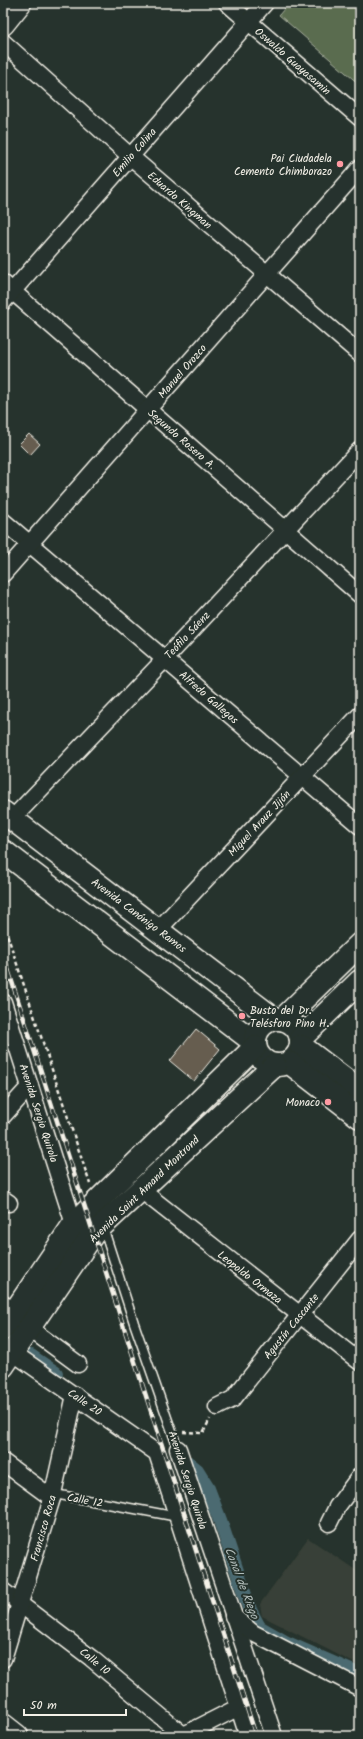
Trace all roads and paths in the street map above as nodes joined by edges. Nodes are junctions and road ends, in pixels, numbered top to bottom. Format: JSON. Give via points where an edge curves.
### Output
{"nodes":[{"id":1,"x":20,"y":3,"type":"edge"},
{"id":2,"x":227,"y":3,"type":"edge"},
{"id":3,"x":266,"y":3,"type":"edge"},
{"id":4,"x":248,"y":22,"type":"junction"},
{"id":5,"x":3,"y":24,"type":"edge"},
{"id":6,"x":3,"y":42,"type":"edge"},
{"id":7,"x":360,"y":118,"type":"edge"},
{"id":8,"x":130,"y":156,"type":"junction"},
{"id":9,"x":360,"y":168,"type":"edge"},
{"id":10,"x":266,"y":275,"type":"junction"},
{"id":11,"x":6,"y":292,"type":"edge"},
{"id":12,"x":360,"y":354,"type":"edge"},
{"id":13,"x":148,"y":410,"type":"junction"},
{"id":14,"x":360,"y":450,"type":"edge"},
{"id":15,"x":3,"y":522,"type":"edge"},
{"id":16,"x":286,"y":530,"type":"junction"},
{"id":17,"x":29,"y":545,"type":"junction"},
{"id":18,"x":3,"y":574,"type":"edge"},
{"id":19,"x":360,"y":595,"type":"edge"},
{"id":20,"x":165,"y":659,"type":"junction"},
{"id":21,"x":360,"y":715,"type":"edge"},
{"id":22,"x":302,"y":777,"type":"junction"},
{"id":23,"x":8,"y":815,"type":"edge"},
{"id":24,"x":360,"y":826,"type":"edge"},
{"id":25,"x":3,"y":851,"type":"edge"},
{"id":26,"x":3,"y":922,"type":"edge"},
{"id":27,"x":158,"y":930,"type":"junction"},
{"id":28,"x":360,"y":944,"type":"edge"},
{"id":29,"x":360,"y":981,"type":"edge"},
{"id":30,"x":3,"y":1002,"type":"edge"},
{"id":31,"x":278,"y":1019,"type":"junction"},
{"id":32,"x":254,"y":1045,"type":"junction"},
{"id":33,"x":292,"y":1053,"type":"junction"},
{"id":34,"x":30,"y":1086,"type":"junction"},
{"id":35,"x":360,"y":1091,"type":"edge"},
{"id":36,"x":3,"y":1116,"type":"edge"},
{"id":37,"x":360,"y":1117,"type":"edge"},
{"id":38,"x":141,"y":1190,"type":"junction"},
{"id":39,"x":96,"y":1202,"type":"junction"},
{"id":40,"x":74,"y":1224,"type":"junction"},
{"id":41,"x":102,"y":1225,"type":"junction"},
{"id":42,"x":360,"y":1239,"type":"edge"},
{"id":43,"x":7,"y":1315,"type":"edge"},
{"id":44,"x":300,"y":1316,"type":"junction"},
{"id":45,"x":29,"y":1328,"type":"junction"},
{"id":46,"x":8,"y":1359,"type":"edge"},
{"id":47,"x":360,"y":1362,"type":"edge"},
{"id":48,"x":78,"y":1364,"type":"dead end"},
{"id":49,"x":75,"y":1396,"type":"junction"},
{"id":50,"x":217,"y":1407,"type":"dead end"},
{"id":51,"x":209,"y":1422,"type":"dead end"},
{"id":52,"x":176,"y":1442,"type":"junction"},
{"id":53,"x":157,"y":1453,"type":"joint"},
{"id":54,"x":3,"y":1462,"type":"edge"},
{"id":55,"x":360,"y":1476,"type":"edge"},
{"id":56,"x":52,"y":1498,"type":"junction"},
{"id":57,"x":178,"y":1517,"type":"junction"},
{"id":58,"x":329,"y":1523,"type":"dead end"},
{"id":59,"x":3,"y":1591,"type":"edge"},
{"id":60,"x":20,"y":1605,"type":"junction"},
{"id":61,"x":233,"y":1616,"type":"junction"},
{"id":62,"x":3,"y":1659,"type":"edge"},
{"id":63,"x":360,"y":1688,"type":"edge"},
{"id":64,"x":239,"y":1707,"type":"junction"},
{"id":65,"x":3,"y":1725,"type":"edge"},
{"id":66,"x":17,"y":1736,"type":"edge"},
{"id":67,"x":182,"y":1736,"type":"edge"},
{"id":68,"x":248,"y":1736,"type":"edge"},
{"id":69,"x":274,"y":1736,"type":"edge"}],
"edges":[{"from":1,"to":5,"type":"street"},
{"from":2,"to":4,"type":"street","name":"Oswaldo Guayasamin"},
{"from":3,"to":4,"type":"street","name":"Emilio Colina"},
{"from":4,"to":7,"type":"street","name":"Oswaldo Guayasamin"},
{"from":4,"to":8,"type":"street","name":"Emilio Colina"},
{"from":6,"to":8,"type":"street","name":"Eduardo Kingman"},
{"from":8,"to":10,"type":"street","name":"Eduardo Kingman"},
{"from":8,"to":11,"type":"street","name":"Emilio Colina"},
{"from":9,"to":10,"type":"street","name":"Manuel Orozco"},
{"from":10,"to":12,"type":"street","name":"Eduardo Kingman"},
{"from":10,"to":13,"type":"street","name":"Manuel Orozco"},
{"from":11,"to":13,"type":"street","name":"Segundo Rosero A."},
{"from":13,"to":16,"type":"street","name":"Segundo Rosero A."},
{"from":13,"to":17,"type":"street","name":"Manuel Orozco"},
{"from":14,"to":16,"type":"street","name":"Teófilo Sáenz"},
{"from":15,"to":17,"type":"street","name":"Alfredo Gallegos"},
{"from":16,"to":19,"type":"street","name":"Segundo Rosero A."},
{"from":16,"to":20,"type":"street","name":"Teófilo Sáenz"},
{"from":17,"to":18,"type":"street","name":"Manuel Orozco"},
{"from":17,"to":20,"type":"street","name":"Alfredo Gallegos"},
{"from":20,"to":22,"type":"street","name":"Alfredo Gallegos"},
{"from":20,"to":23,"type":"street","name":"Teófilo Sáenz"},
{"from":21,"to":22,"type":"street","name":"Miguel Arauz Jijón"},
{"from":22,"to":24,"type":"street","name":"Alfredo Gallegos"},
{"from":22,"to":27,"type":"street","name":"Miguel Arauz Jijón"},
{"from":23,"to":27,"type":"street","name":"Avenida Canónigo Ramos"},
{"from":25,"to":32,"type":"street","name":"Avenida Canónigo Ramos"},
{"from":26,"to":39,"type":"path"},
{"from":27,"to":31,"type":"street","name":"Avenida Canónigo Ramos"},
{"from":28,"to":31,"type":"street"},
{"from":29,"to":33,"type":"street","name":"Avenida Saint Amand Montrond"},
{"from":30,"to":34,"type":"street","name":"Avenida Sergio Quirola"},
{"from":31,"to":32,"type":"street","via":[[260,1027]]},
{"from":31,"to":33,"type":"street","name":"Avenida Canónigo Ramos","via":[[296,1028]]},
{"from":32,"to":33,"type":"street","name":"Avenida Canónigo Ramos","via":[[262,1060]]},
{"from":32,"to":39,"type":"street","name":"Avenida Saint Amand Montrond"},
{"from":33,"to":35,"type":"street","name":"Avenida Canónigo Ramos"},
{"from":33,"to":37,"type":"street","name":"Avenida Canónigo Ramos"},
{"from":33,"to":38,"type":"street","name":"Avenida Saint Amand Montrond"},
{"from":34,"to":36,"type":"street"},
{"from":34,"to":40,"type":"street","name":"Avenida Sergio Quirola"},
{"from":38,"to":41,"type":"street","name":"Avenida Saint Amand Montrond"},
{"from":38,"to":44,"type":"street","name":"Leopoldo Ormaza"},
{"from":39,"to":40,"type":"street","name":"Avenida Saint Amand Montrond"},
{"from":40,"to":43,"type":"street","name":"Avenida Saint Amand Montrond"},
{"from":41,"to":45,"type":"street","name":"Avenida Saint Amand Montrond","via":[[92,1234]]},
{"from":41,"to":52,"type":"lane","name":"Avenida Sergio Quirola"},
{"from":42,"to":44,"type":"street","name":"Agustín Cascante"},
{"from":44,"to":47,"type":"street","name":"Leopoldo Ormaza"},
{"from":44,"to":50,"type":"street","name":"Agustín Cascante","via":[[233,1399]]},
{"from":45,"to":46,"type":"street","name":"Avenida Saint Amand Montrond"},
{"from":45,"to":48,"type":"street"},
{"from":46,"to":49,"type":"street","name":"Calle 20"},
{"from":49,"to":53,"type":"street","name":"Calle 20"},
{"from":49,"to":56,"type":"street","name":"Francisco Roca"},
{"from":51,"to":52,"type":"path","via":[[203,1433],[185,1432]]},
{"from":52,"to":61,"type":"street","name":"Avenida Sergio Quirola"},
{"from":53,"to":57,"type":"street","name":"Avenida Sergio Quirola"},
{"from":54,"to":56,"type":"street","name":"Calle 12"},
{"from":55,"to":58,"type":"street","via":[[336,1507]]},
{"from":56,"to":57,"type":"lane","name":"Calle 12","via":[[60,1495]]},
{"from":56,"to":60,"type":"street","name":"Francisco Roca"},
{"from":57,"to":64,"type":"street","name":"Avenida Sergio Quirola"},
{"from":59,"to":60,"type":"street","name":"Calle 10"},
{"from":60,"to":62,"type":"street","name":"Francisco Roca"},
{"from":60,"to":67,"type":"street","name":"Calle 10","via":[[91,1658]]},
{"from":61,"to":63,"type":"street","via":[[264,1639]]},
{"from":61,"to":69,"type":"street","name":"Avenida Sergio Quirola"},
{"from":64,"to":67,"type":"street"},
{"from":64,"to":68,"type":"street","name":"Avenida Sergio Quirola"},
{"from":65,"to":66,"type":"street"}]}
